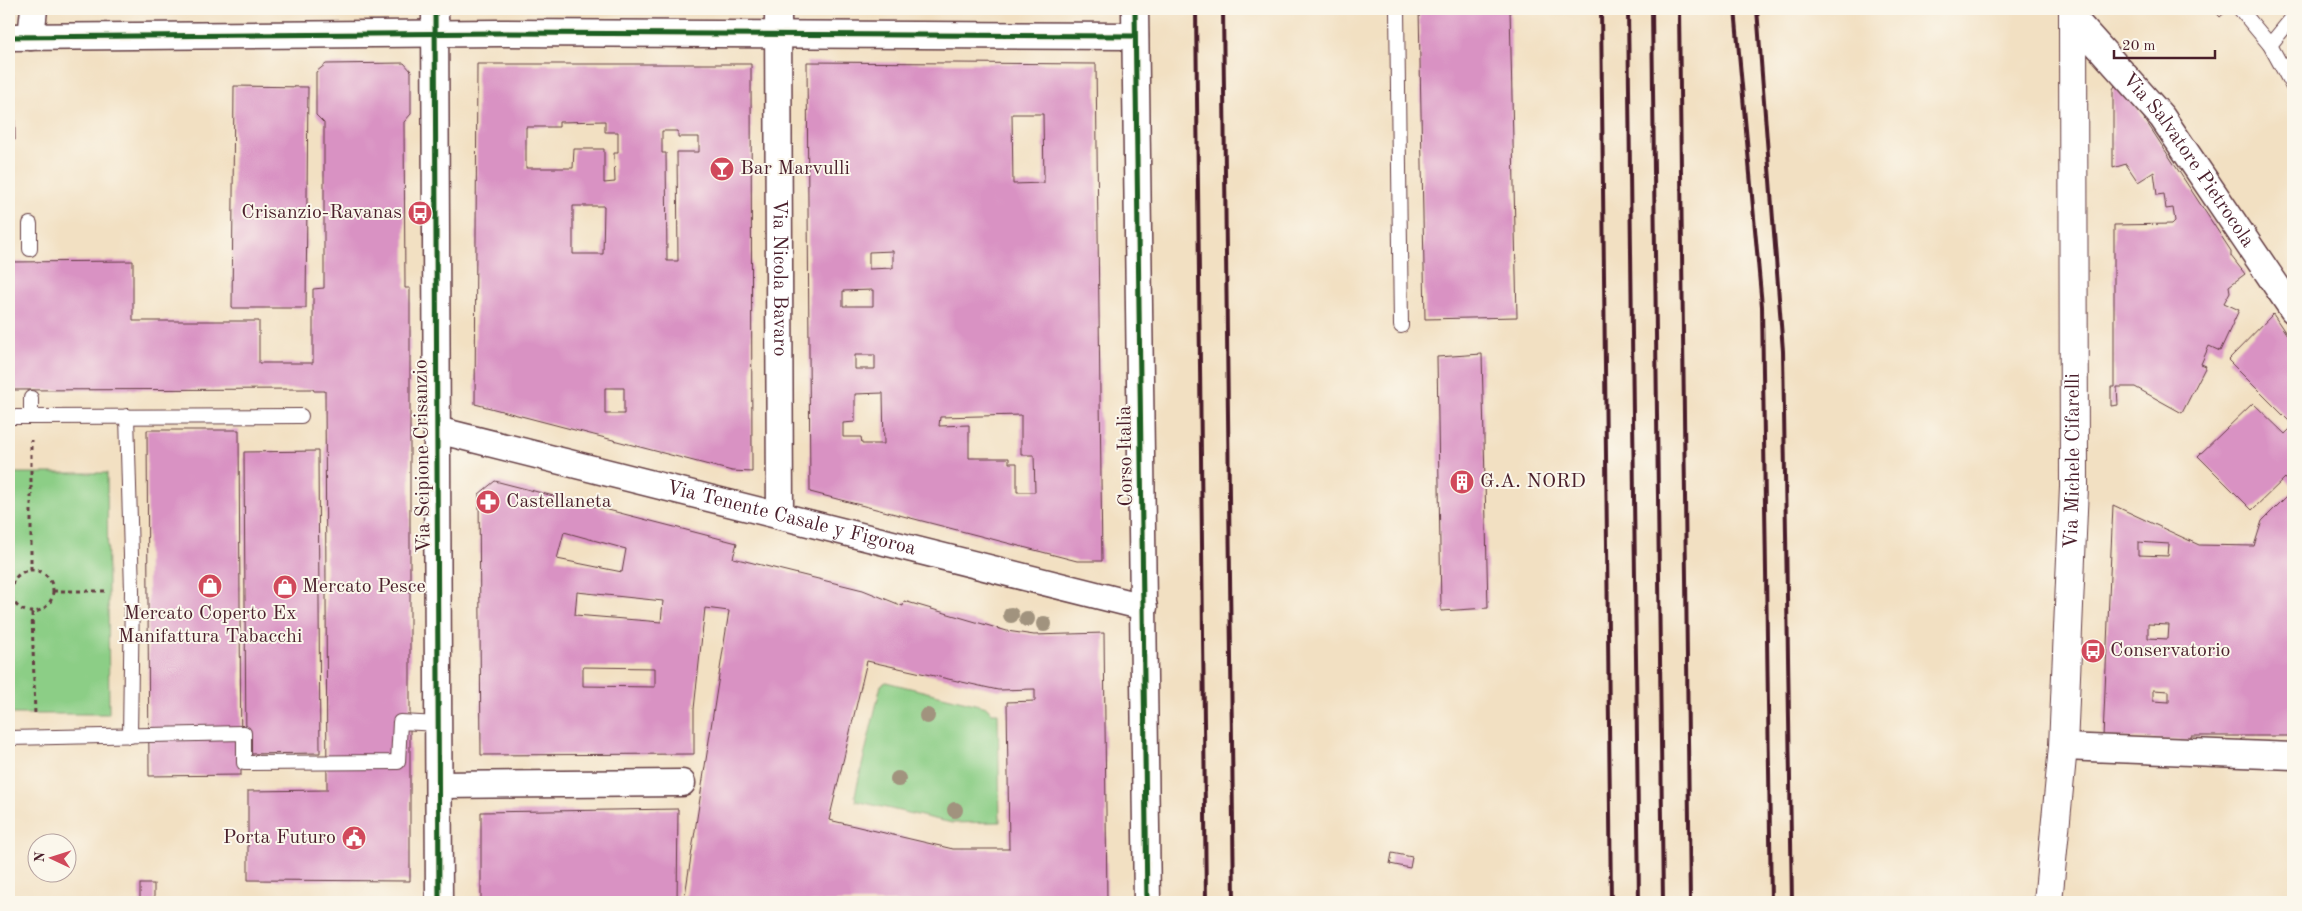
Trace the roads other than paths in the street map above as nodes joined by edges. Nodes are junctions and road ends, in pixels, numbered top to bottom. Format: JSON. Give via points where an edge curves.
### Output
{"nodes":[{"id":1,"x":34,"y":9,"type":"edge"},
{"id":2,"x":1135,"y":9,"type":"edge"},
{"id":3,"x":1397,"y":9,"type":"edge"},
{"id":4,"x":2240,"y":9,"type":"edge"},
{"id":5,"x":2074,"y":14,"type":"edge"},
{"id":6,"x":2293,"y":17,"type":"edge"},
{"id":7,"x":435,"y":21,"type":"edge"},
{"id":8,"x":778,"y":21,"type":"edge"},
{"id":9,"x":1136,"y":36,"type":"junction"},
{"id":10,"x":20,"y":37,"type":"edge"},
{"id":11,"x":2270,"y":45,"type":"junction"},
{"id":12,"x":2293,"y":87,"type":"edge"},
{"id":13,"x":30,"y":224,"type":"dead end"},
{"id":14,"x":30,"y":249,"type":"dead end"},
{"id":15,"x":2293,"y":310,"type":"edge"},
{"id":16,"x":1401,"y":326,"type":"dead end"},
{"id":17,"x":31,"y":398,"type":"dead end"},
{"id":18,"x":127,"y":416,"type":"junction"},
{"id":19,"x":301,"y":416,"type":"dead end"},
{"id":20,"x":9,"y":417,"type":"edge"},
{"id":21,"x":31,"y":417,"type":"junction"},
{"id":22,"x":438,"y":430,"type":"junction"},
{"id":23,"x":780,"y":516,"type":"junction"},
{"id":24,"x":1144,"y":607,"type":"junction"},
{"id":25,"x":440,"y":724,"type":"junction"},
{"id":26,"x":130,"y":736,"type":"junction"},
{"id":27,"x":9,"y":738,"type":"edge"},
{"id":28,"x":2063,"y":747,"type":"junction"},
{"id":29,"x":2293,"y":756,"type":"edge"},
{"id":30,"x":682,"y":783,"type":"dead end"},
{"id":31,"x":440,"y":785,"type":"junction"},
{"id":32,"x":439,"y":902,"type":"edge"},
{"id":33,"x":1147,"y":902,"type":"edge"},
{"id":34,"x":2048,"y":902,"type":"edge"}],
"edges":[{"from":1,"to":10,"type":"street"},
{"from":2,"to":9,"type":"street","name":"Corso Italia"},
{"from":3,"to":16,"type":"lane"},
{"from":4,"to":11,"type":"lane"},
{"from":5,"to":15,"type":"street","name":"Via Salvatore Pietrocola","via":[[2162,118]]},
{"from":5,"to":28,"type":"main road","name":"Via Michele Cifarelli","via":[[2074,486]]},
{"from":6,"to":11,"type":"lane"},
{"from":7,"to":8,"type":"street"},
{"from":7,"to":10,"type":"street"},
{"from":7,"to":22,"type":"street","name":"Via Scipione Crisanzio"},
{"from":8,"to":9,"type":"street"},
{"from":8,"to":23,"type":"street","name":"Via Nicola Bavaro"},
{"from":9,"to":24,"type":"street","name":"Corso Italia"},
{"from":11,"to":12,"type":"lane"},
{"from":13,"to":14,"type":"lane"},
{"from":17,"to":21,"type":"lane"},
{"from":18,"to":19,"type":"lane"},
{"from":18,"to":21,"type":"lane"},
{"from":18,"to":26,"type":"lane","via":[[132,591]]},
{"from":20,"to":21,"type":"lane"},
{"from":22,"to":23,"type":"street","name":"Via Tenente Casale y Figoroa"},
{"from":22,"to":25,"type":"street","name":"Via Scipione Crisanzio"},
{"from":23,"to":24,"type":"street","name":"Via Tenente Casale y Figoroa"},
{"from":24,"to":33,"type":"street","name":"Corso Italia"},
{"from":25,"to":26,"type":"lane","via":[[400,722],[398,762],[244,764],[244,733]]},
{"from":25,"to":31,"type":"street","name":"Via Scipione Crisanzio"},
{"from":26,"to":27,"type":"lane"},
{"from":28,"to":29,"type":"street"},
{"from":28,"to":34,"type":"main road","name":"Via Michele Cifarelli"},
{"from":30,"to":31,"type":"street"},
{"from":31,"to":32,"type":"street","name":"Via Scipione Crisanzio"}]}
